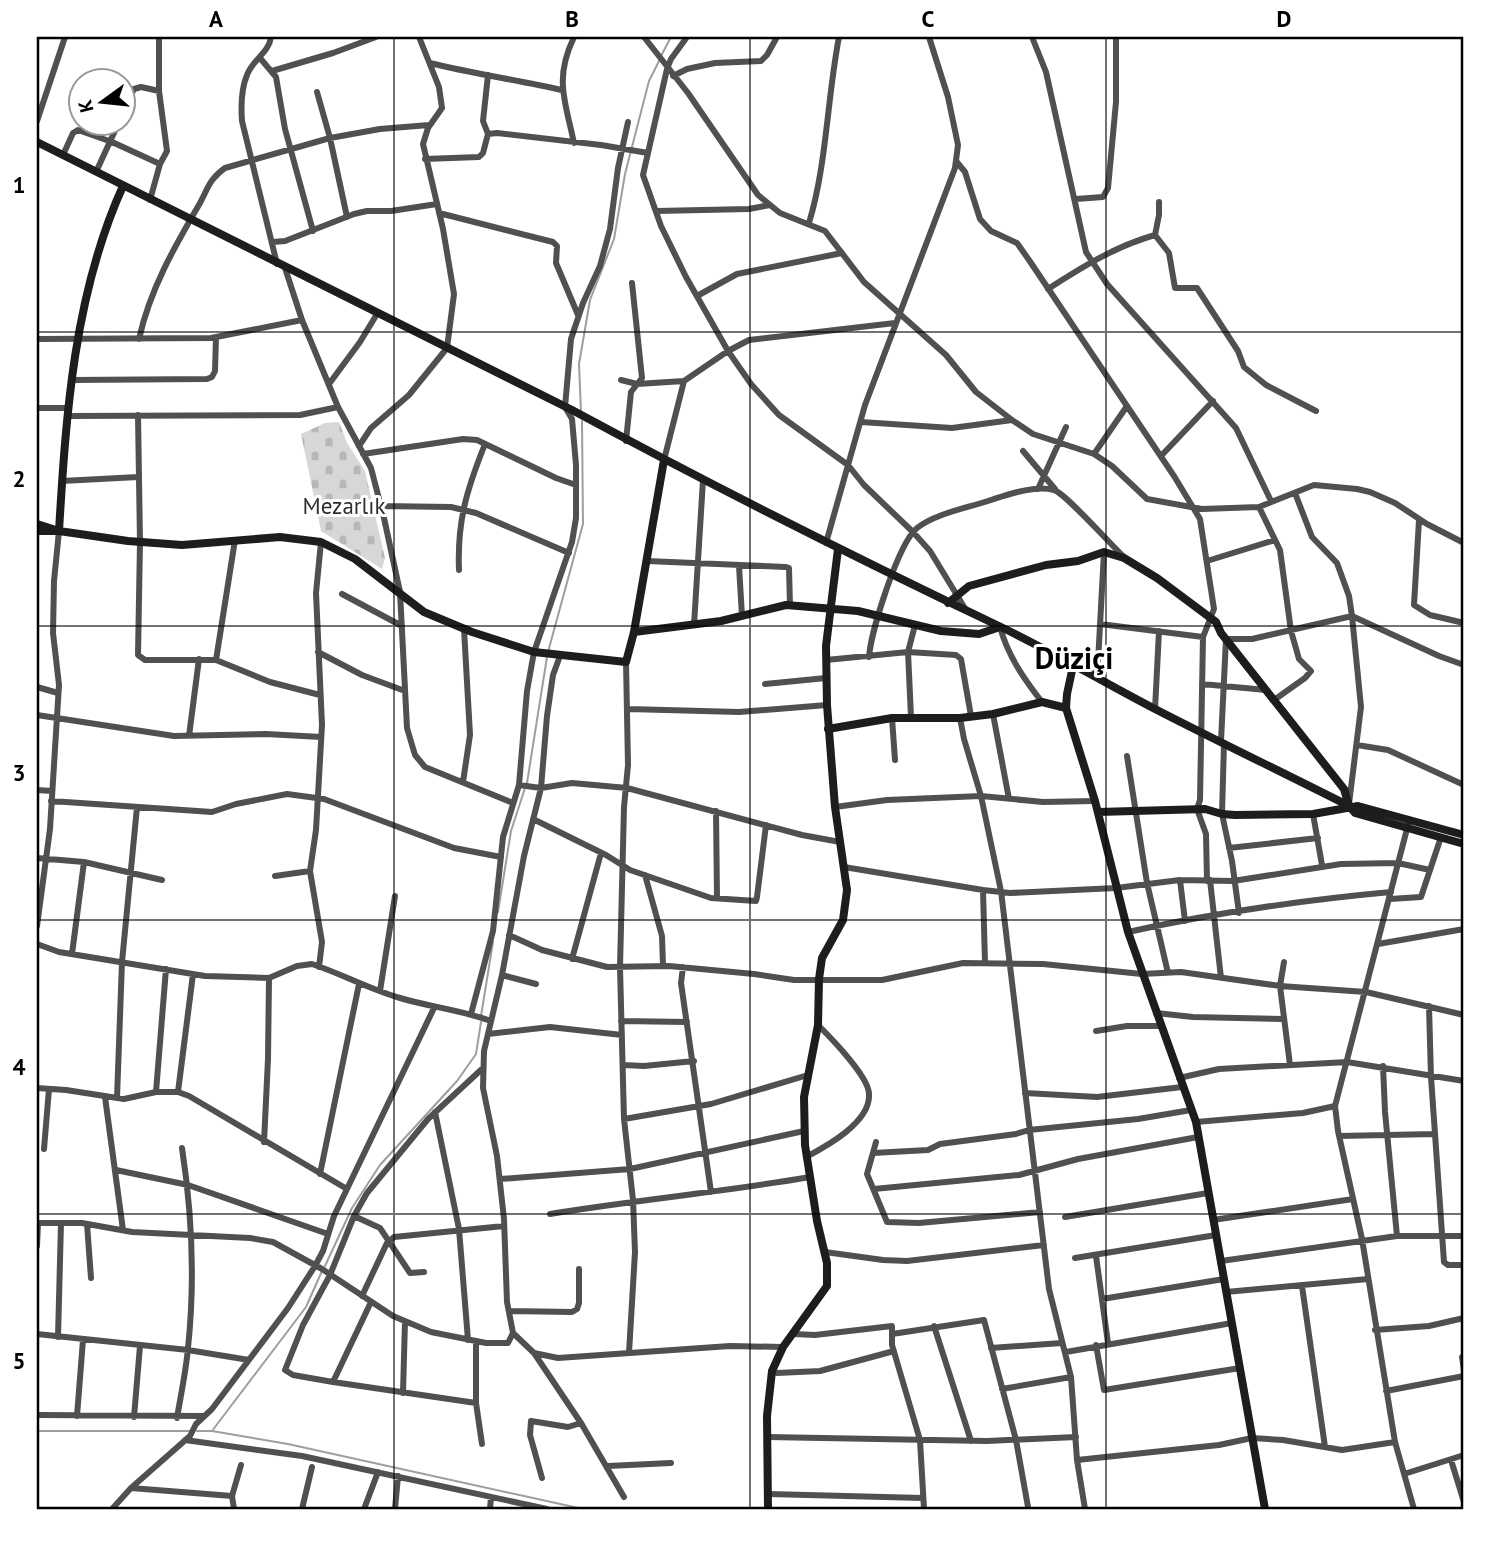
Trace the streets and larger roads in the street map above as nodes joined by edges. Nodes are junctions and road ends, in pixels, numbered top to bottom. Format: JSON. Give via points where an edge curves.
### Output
{"nodes":[{"id":1,"x":65,"y":37,"type":"edge"},
{"id":2,"x":159,"y":37,"type":"edge"},
{"id":3,"x":271,"y":37,"type":"edge"},
{"id":4,"x":376,"y":37,"type":"edge"},
{"id":5,"x":419,"y":37,"type":"edge"},
{"id":6,"x":574,"y":37,"type":"edge"},
{"id":7,"x":687,"y":37,"type":"edge"},
{"id":8,"x":777,"y":37,"type":"edge"},
{"id":9,"x":839,"y":37,"type":"edge"},
{"id":10,"x":929,"y":37,"type":"edge"},
{"id":11,"x":1032,"y":37,"type":"edge"},
{"id":12,"x":1116,"y":37,"type":"edge"},
{"id":13,"x":648,"y":39,"type":"edge"},
{"id":14,"x":260,"y":58,"type":"junction"},
{"id":15,"x":430,"y":63,"type":"junction"},
{"id":16,"x":665,"y":66,"type":"junction"},
{"id":17,"x":272,"y":71,"type":"junction"},
{"id":18,"x":488,"y":75,"type":"junction"},
{"id":19,"x":673,"y":76,"type":"junction"},
{"id":20,"x":136,"y":88,"type":"edge"},
{"id":21,"x":562,"y":90,"type":"junction"},
{"id":22,"x":159,"y":91,"type":"junction"},
{"id":23,"x":317,"y":92,"type":"dead end"},
{"id":24,"x":37,"y":121,"type":"edge"},
{"id":25,"x":628,"y":122,"type":"dead end"},
{"id":26,"x":429,"y":125,"type":"junction"},
{"id":27,"x":488,"y":134,"type":"junction"},
{"id":28,"x":114,"y":136,"type":"edge"},
{"id":29,"x":330,"y":138,"type":"junction"},
{"id":30,"x":37,"y":142,"type":"edge"},
{"id":31,"x":112,"y":142,"type":"junction"},
{"id":32,"x":573,"y":143,"type":"junction"},
{"id":33,"x":291,"y":149,"type":"junction"},
{"id":34,"x":621,"y":150,"type":"junction"},
{"id":35,"x":648,"y":153,"type":"junction"},
{"id":36,"x":63,"y":155,"type":"junction"},
{"id":37,"x":425,"y":159,"type":"junction"},
{"id":38,"x":251,"y":160,"type":"junction"},
{"id":39,"x":956,"y":161,"type":"junction"},
{"id":40,"x":160,"y":164,"type":"junction"},
{"id":41,"x":96,"y":172,"type":"junction"},
{"id":42,"x":123,"y":186,"type":"junction"},
{"id":43,"x":1076,"y":199,"type":"junction"},
{"id":44,"x":150,"y":200,"type":"junction"},
{"id":45,"x":1159,"y":202,"type":"dead end"},
{"id":46,"x":437,"y":204,"type":"junction"},
{"id":47,"x":770,"y":205,"type":"junction"},
{"id":48,"x":656,"y":211,"type":"junction"},
{"id":49,"x":439,"y":213,"type":"junction"},
{"id":50,"x":347,"y":217,"type":"junction"},
{"id":51,"x":189,"y":220,"type":"junction"},
{"id":52,"x":808,"y":223,"type":"junction"},
{"id":53,"x":313,"y":231,"type":"junction"},
{"id":54,"x":1155,"y":235,"type":"junction"},
{"id":55,"x":273,"y":242,"type":"junction"},
{"id":56,"x":842,"y":253,"type":"junction"},
{"id":57,"x":1092,"y":261,"type":"junction"},
{"id":58,"x":281,"y":266,"type":"junction"},
{"id":59,"x":632,"y":283,"type":"dead end"},
{"id":60,"x":1048,"y":289,"type":"junction"},
{"id":61,"x":696,"y":296,"type":"junction"},
{"id":62,"x":376,"y":314,"type":"junction"},
{"id":63,"x":898,"y":315,"type":"junction"},
{"id":64,"x":578,"y":317,"type":"junction"},
{"id":65,"x":302,"y":320,"type":"junction"},
{"id":66,"x":895,"y":323,"type":"junction"},
{"id":67,"x":216,"y":337,"type":"junction"},
{"id":68,"x":37,"y":339,"type":"edge"},
{"id":69,"x":76,"y":339,"type":"junction"},
{"id":70,"x":139,"y":339,"type":"junction"},
{"id":71,"x":447,"y":348,"type":"junction"},
{"id":72,"x":728,"y":351,"type":"junction"},
{"id":73,"x":72,"y":380,"type":"junction"},
{"id":74,"x":621,"y":380,"type":"dead end"},
{"id":75,"x":684,"y":381,"type":"junction"},
{"id":76,"x":329,"y":384,"type":"junction"},
{"id":77,"x":637,"y":384,"type":"junction"},
{"id":78,"x":1213,"y":401,"type":"junction"},
{"id":79,"x":1127,"y":406,"type":"junction"},
{"id":80,"x":338,"y":407,"type":"junction"},
{"id":81,"x":37,"y":408,"type":"edge"},
{"id":82,"x":568,"y":408,"type":"junction"},
{"id":83,"x":1316,"y":411,"type":"dead end"},
{"id":84,"x":68,"y":412,"type":"junction"},
{"id":85,"x":138,"y":415,"type":"junction"},
{"id":86,"x":1012,"y":420,"type":"junction"},
{"id":87,"x":861,"y":422,"type":"junction"},
{"id":88,"x":1066,"y":427,"type":"dead end"},
{"id":89,"x":626,"y":441,"type":"junction"},
{"id":90,"x":1058,"y":442,"type":"junction"},
{"id":91,"x":485,"y":444,"type":"junction"},
{"id":92,"x":359,"y":446,"type":"junction"},
{"id":93,"x":1023,"y":451,"type":"dead end"},
{"id":94,"x":363,"y":454,"type":"junction"},
{"id":95,"x":1094,"y":454,"type":"junction"},
{"id":96,"x":1161,"y":456,"type":"junction"},
{"id":97,"x":664,"y":460,"type":"junction"},
{"id":98,"x":849,"y":465,"type":"junction"},
{"id":99,"x":138,"y":477,"type":"junction"},
{"id":100,"x":1043,"y":477,"type":"junction"},
{"id":101,"x":703,"y":480,"type":"junction"},
{"id":102,"x":62,"y":481,"type":"junction"},
{"id":103,"x":576,"y":485,"type":"junction"},
{"id":104,"x":1038,"y":489,"type":"junction"},
{"id":105,"x":1056,"y":491,"type":"junction"},
{"id":106,"x":1295,"y":493,"type":"junction"},
{"id":107,"x":1271,"y":501,"type":"junction"},
{"id":108,"x":381,"y":506,"type":"junction"},
{"id":109,"x":1259,"y":507,"type":"junction"},
{"id":110,"x":1195,"y":508,"type":"junction"},
{"id":111,"x":463,"y":509,"type":"junction"},
{"id":112,"x":1419,"y":520,"type":"junction"},
{"id":113,"x":37,"y":524,"type":"edge"},
{"id":114,"x":37,"y":531,"type":"edge"},
{"id":115,"x":59,"y":531,"type":"junction"},
{"id":116,"x":913,"y":532,"type":"junction"},
{"id":117,"x":234,"y":540,"type":"junction"},
{"id":118,"x":1275,"y":540,"type":"junction"},
{"id":119,"x":321,"y":541,"type":"junction"},
{"id":120,"x":140,"y":542,"type":"junction"},
{"id":121,"x":826,"y":543,"type":"junction"},
{"id":122,"x":1464,"y":543,"type":"edge"},
{"id":123,"x":838,"y":549,"type":"junction"},
{"id":124,"x":569,"y":552,"type":"junction"},
{"id":125,"x":1104,"y":552,"type":"junction"},
{"id":126,"x":1124,"y":558,"type":"junction"},
{"id":127,"x":647,"y":561,"type":"junction"},
{"id":128,"x":1207,"y":561,"type":"junction"},
{"id":129,"x":697,"y":564,"type":"junction"},
{"id":130,"x":739,"y":566,"type":"junction"},
{"id":131,"x":459,"y":570,"type":"dead end"},
{"id":132,"x":893,"y":575,"type":"junction"},
{"id":133,"x":400,"y":592,"type":"junction"},
{"id":134,"x":342,"y":594,"type":"dead end"},
{"id":135,"x":958,"y":594,"type":"junction"},
{"id":136,"x":947,"y":603,"type":"junction"},
{"id":137,"x":790,"y":606,"type":"junction"},
{"id":138,"x":831,"y":608,"type":"junction"},
{"id":139,"x":967,"y":613,"type":"junction"},
{"id":140,"x":742,"y":616,"type":"junction"},
{"id":141,"x":878,"y":616,"type":"junction"},
{"id":142,"x":1352,"y":616,"type":"junction"},
{"id":143,"x":1210,"y":617,"type":"junction"},
{"id":144,"x":1464,"y":623,"type":"edge"},
{"id":145,"x":1100,"y":624,"type":"junction"},
{"id":146,"x":694,"y":625,"type":"junction"},
{"id":147,"x":915,"y":625,"type":"junction"},
{"id":148,"x":402,"y":626,"type":"junction"},
{"id":149,"x":1000,"y":627,"type":"junction"},
{"id":150,"x":464,"y":628,"type":"junction"},
{"id":151,"x":1159,"y":631,"type":"junction"},
{"id":152,"x":1291,"y":631,"type":"junction"},
{"id":153,"x":635,"y":632,"type":"junction"},
{"id":154,"x":1203,"y":636,"type":"junction"},
{"id":155,"x":1226,"y":639,"type":"junction"},
{"id":156,"x":318,"y":652,"type":"junction"},
{"id":157,"x":536,"y":652,"type":"junction"},
{"id":158,"x":908,"y":652,"type":"junction"},
{"id":159,"x":558,"y":656,"type":"junction"},
{"id":160,"x":869,"y":657,"type":"junction"},
{"id":161,"x":199,"y":659,"type":"junction"},
{"id":162,"x":216,"y":660,"type":"junction"},
{"id":163,"x":826,"y":660,"type":"junction"},
{"id":164,"x":626,"y":662,"type":"junction"},
{"id":165,"x":1464,"y":665,"type":"edge"},
{"id":166,"x":1073,"y":666,"type":"junction"},
{"id":167,"x":1094,"y":677,"type":"junction"},
{"id":168,"x":826,"y":678,"type":"junction"},
{"id":169,"x":765,"y":684,"type":"dead end"},
{"id":170,"x":1202,"y":684,"type":"junction"},
{"id":171,"x":1226,"y":686,"type":"junction"},
{"id":172,"x":37,"y":687,"type":"edge"},
{"id":173,"x":1266,"y":690,"type":"junction"},
{"id":174,"x":405,"y":691,"type":"junction"},
{"id":175,"x":58,"y":693,"type":"junction"},
{"id":176,"x":320,"y":695,"type":"junction"},
{"id":177,"x":1274,"y":700,"type":"junction"},
{"id":178,"x":1042,"y":702,"type":"junction"},
{"id":179,"x":827,"y":705,"type":"junction"},
{"id":180,"x":1066,"y":708,"type":"junction"},
{"id":181,"x":628,"y":709,"type":"junction"},
{"id":182,"x":1156,"y":709,"type":"junction"},
{"id":183,"x":993,"y":714,"type":"junction"},
{"id":184,"x":37,"y":715,"type":"edge"},
{"id":185,"x":971,"y":716,"type":"junction"},
{"id":186,"x":57,"y":717,"type":"junction"},
{"id":187,"x":911,"y":717,"type":"junction"},
{"id":188,"x":892,"y":718,"type":"junction"},
{"id":189,"x":960,"y":718,"type":"junction"},
{"id":190,"x":828,"y":729,"type":"junction"},
{"id":191,"x":1200,"y":730,"type":"junction"},
{"id":192,"x":188,"y":736,"type":"junction"},
{"id":193,"x":321,"y":737,"type":"junction"},
{"id":194,"x":1223,"y":742,"type":"junction"},
{"id":195,"x":1357,"y":745,"type":"junction"},
{"id":196,"x":1127,"y":756,"type":"dead end"},
{"id":197,"x":895,"y":760,"type":"dead end"},
{"id":198,"x":463,"y":782,"type":"junction"},
{"id":199,"x":520,"y":785,"type":"junction"},
{"id":200,"x":1464,"y":785,"type":"edge"},
{"id":201,"x":538,"y":787,"type":"junction"},
{"id":202,"x":627,"y":788,"type":"junction"},
{"id":203,"x":37,"y":790,"type":"edge"},
{"id":204,"x":52,"y":792,"type":"junction"},
{"id":205,"x":981,"y":796,"type":"junction"},
{"id":206,"x":318,"y":799,"type":"junction"},
{"id":207,"x":1009,"y":799,"type":"junction"},
{"id":208,"x":51,"y":801,"type":"junction"},
{"id":209,"x":1096,"y":801,"type":"junction"},
{"id":210,"x":513,"y":803,"type":"junction"},
{"id":211,"x":1349,"y":806,"type":"junction"},
{"id":212,"x":137,"y":807,"type":"junction"},
{"id":213,"x":835,"y":807,"type":"junction"},
{"id":214,"x":1197,"y":809,"type":"junction"},
{"id":215,"x":716,"y":811,"type":"junction"},
{"id":216,"x":1134,"y":811,"type":"junction"},
{"id":217,"x":1098,"y":812,"type":"junction"},
{"id":218,"x":1222,"y":814,"type":"junction"},
{"id":219,"x":1313,"y":814,"type":"junction"},
{"id":220,"x":533,"y":819,"type":"junction"},
{"id":221,"x":1409,"y":823,"type":"junction"},
{"id":222,"x":766,"y":825,"type":"junction"},
{"id":223,"x":1464,"y":835,"type":"edge"},
{"id":224,"x":1441,"y":837,"type":"junction"},
{"id":225,"x":1318,"y":838,"type":"junction"},
{"id":226,"x":841,"y":842,"type":"junction"},
{"id":227,"x":1464,"y":844,"type":"edge"},
{"id":228,"x":1229,"y":848,"type":"junction"},
{"id":229,"x":601,"y":853,"type":"junction"},
{"id":230,"x":501,"y":857,"type":"junction"},
{"id":231,"x":37,"y":858,"type":"edge"},
{"id":232,"x":46,"y":859,"type":"junction"},
{"id":233,"x":84,"y":862,"type":"junction"},
{"id":234,"x":1398,"y":863,"type":"junction"},
{"id":235,"x":1322,"y":865,"type":"junction"},
{"id":236,"x":624,"y":866,"type":"junction"},
{"id":237,"x":844,"y":867,"type":"junction"},
{"id":238,"x":1430,"y":870,"type":"junction"},
{"id":239,"x":310,"y":871,"type":"junction"},
{"id":240,"x":131,"y":872,"type":"junction"},
{"id":241,"x":645,"y":875,"type":"junction"},
{"id":242,"x":275,"y":876,"type":"dead end"},
{"id":243,"x":162,"y":880,"type":"dead end"},
{"id":244,"x":1180,"y":880,"type":"junction"},
{"id":245,"x":1209,"y":881,"type":"junction"},
{"id":246,"x":1233,"y":881,"type":"junction"},
{"id":247,"x":1147,"y":883,"type":"junction"},
{"id":248,"x":1116,"y":888,"type":"junction"},
{"id":249,"x":983,"y":890,"type":"junction"},
{"id":250,"x":1001,"y":891,"type":"junction"},
{"id":251,"x":1390,"y":895,"type":"junction"},
{"id":252,"x":395,"y":896,"type":"dead end"},
{"id":253,"x":717,"y":898,"type":"junction"},
{"id":254,"x":1239,"y":913,"type":"junction"},
{"id":255,"x":1214,"y":916,"type":"junction"},
{"id":256,"x":1185,"y":921,"type":"junction"},
{"id":257,"x":37,"y":926,"type":"edge"},
{"id":258,"x":1157,"y":926,"type":"junction"},
{"id":259,"x":1464,"y":929,"type":"edge"},
{"id":260,"x":1128,"y":932,"type":"junction"},
{"id":261,"x":509,"y":935,"type":"junction"},
{"id":262,"x":37,"y":944,"type":"edge"},
{"id":263,"x":1378,"y":944,"type":"junction"},
{"id":264,"x":72,"y":954,"type":"junction"},
{"id":265,"x":572,"y":958,"type":"junction"},
{"id":266,"x":122,"y":962,"type":"junction"},
{"id":267,"x":1009,"y":962,"type":"junction"},
{"id":268,"x":1284,"y":962,"type":"dead end"},
{"id":269,"x":985,"y":963,"type":"junction"},
{"id":270,"x":663,"y":966,"type":"junction"},
{"id":271,"x":318,"y":967,"type":"junction"},
{"id":272,"x":620,"y":967,"type":"junction"},
{"id":273,"x":683,"y":967,"type":"junction"},
{"id":274,"x":166,"y":969,"type":"junction"},
{"id":275,"x":1168,"y":973,"type":"junction"},
{"id":276,"x":192,"y":974,"type":"junction"},
{"id":277,"x":1142,"y":974,"type":"junction"},
{"id":278,"x":502,"y":975,"type":"junction"},
{"id":279,"x":268,"y":978,"type":"junction"},
{"id":280,"x":1221,"y":978,"type":"junction"},
{"id":281,"x":819,"y":979,"type":"junction"},
{"id":282,"x":359,"y":984,"type":"junction"},
{"id":283,"x":536,"y":984,"type":"dead end"},
{"id":284,"x":1280,"y":986,"type":"junction"},
{"id":285,"x":380,"y":991,"type":"junction"},
{"id":286,"x":1366,"y":992,"type":"junction"},
{"id":287,"x":1429,"y":1006,"type":"junction"},
{"id":288,"x":434,"y":1008,"type":"junction"},
{"id":289,"x":1156,"y":1013,"type":"junction"},
{"id":290,"x":473,"y":1014,"type":"junction"},
{"id":291,"x":1464,"y":1015,"type":"edge"},
{"id":292,"x":1283,"y":1019,"type":"junction"},
{"id":293,"x":490,"y":1021,"type":"junction"},
{"id":294,"x":621,"y":1021,"type":"junction"},
{"id":295,"x":687,"y":1021,"type":"junction"},
{"id":296,"x":818,"y":1025,"type":"junction"},
{"id":297,"x":1160,"y":1026,"type":"junction"},
{"id":298,"x":1096,"y":1031,"type":"dead end"},
{"id":299,"x":488,"y":1034,"type":"junction"},
{"id":300,"x":622,"y":1035,"type":"junction"},
{"id":301,"x":694,"y":1061,"type":"junction"},
{"id":302,"x":1347,"y":1062,"type":"junction"},
{"id":303,"x":623,"y":1065,"type":"junction"},
{"id":304,"x":1290,"y":1065,"type":"junction"},
{"id":305,"x":1383,"y":1066,"type":"junction"},
{"id":306,"x":483,"y":1068,"type":"junction"},
{"id":307,"x":808,"y":1075,"type":"junction"},
{"id":308,"x":1431,"y":1077,"type":"junction"},
{"id":309,"x":1179,"y":1078,"type":"junction"},
{"id":310,"x":1464,"y":1081,"type":"edge"},
{"id":311,"x":1182,"y":1087,"type":"junction"},
{"id":312,"x":37,"y":1088,"type":"edge"},
{"id":313,"x":50,"y":1089,"type":"junction"},
{"id":314,"x":178,"y":1092,"type":"junction"},
{"id":315,"x":156,"y":1093,"type":"junction"},
{"id":316,"x":1025,"y":1093,"type":"junction"},
{"id":317,"x":105,"y":1097,"type":"junction"},
{"id":318,"x":117,"y":1098,"type":"junction"},
{"id":319,"x":700,"y":1106,"type":"junction"},
{"id":320,"x":1335,"y":1106,"type":"junction"},
{"id":321,"x":1191,"y":1110,"type":"junction"},
{"id":322,"x":435,"y":1112,"type":"junction"},
{"id":323,"x":624,"y":1119,"type":"junction"},
{"id":324,"x":1196,"y":1122,"type":"junction"},
{"id":325,"x":1029,"y":1130,"type":"junction"},
{"id":326,"x":804,"y":1131,"type":"junction"},
{"id":327,"x":1387,"y":1134,"type":"junction"},
{"id":328,"x":1435,"y":1134,"type":"junction"},
{"id":329,"x":1339,"y":1136,"type":"junction"},
{"id":330,"x":1198,"y":1137,"type":"junction"},
{"id":331,"x":264,"y":1142,"type":"junction"},
{"id":332,"x":876,"y":1142,"type":"dead end"},
{"id":333,"x":182,"y":1147,"type":"dead end"},
{"id":334,"x":44,"y":1149,"type":"dead end"},
{"id":335,"x":706,"y":1153,"type":"junction"},
{"id":336,"x":873,"y":1153,"type":"junction"},
{"id":337,"x":806,"y":1157,"type":"junction"},
{"id":338,"x":630,"y":1168,"type":"junction"},
{"id":339,"x":116,"y":1170,"type":"junction"},
{"id":340,"x":1034,"y":1173,"type":"junction"},
{"id":341,"x":320,"y":1174,"type":"junction"},
{"id":342,"x":810,"y":1177,"type":"junction"},
{"id":343,"x":500,"y":1179,"type":"junction"},
{"id":344,"x":188,"y":1185,"type":"junction"},
{"id":345,"x":347,"y":1189,"type":"junction"},
{"id":346,"x":874,"y":1189,"type":"junction"},
{"id":347,"x":710,"y":1192,"type":"junction"},
{"id":348,"x":1208,"y":1193,"type":"junction"},
{"id":349,"x":1353,"y":1199,"type":"junction"},
{"id":350,"x":633,"y":1200,"type":"junction"},
{"id":351,"x":1040,"y":1212,"type":"junction"},
{"id":352,"x":550,"y":1214,"type":"dead end"},
{"id":353,"x":354,"y":1216,"type":"junction"},
{"id":354,"x":1065,"y":1217,"type":"dead end"},
{"id":355,"x":1213,"y":1220,"type":"junction"},
{"id":356,"x":37,"y":1223,"type":"edge"},
{"id":357,"x":61,"y":1223,"type":"junction"},
{"id":358,"x":87,"y":1224,"type":"junction"},
{"id":359,"x":504,"y":1226,"type":"junction"},
{"id":360,"x":460,"y":1229,"type":"junction"},
{"id":361,"x":123,"y":1230,"type":"junction"},
{"id":362,"x":328,"y":1234,"type":"junction"},
{"id":363,"x":190,"y":1235,"type":"junction"},
{"id":364,"x":1216,"y":1236,"type":"junction"},
{"id":365,"x":1397,"y":1236,"type":"junction"},
{"id":366,"x":1441,"y":1236,"type":"junction"},
{"id":367,"x":1464,"y":1237,"type":"edge"},
{"id":368,"x":1362,"y":1239,"type":"junction"},
{"id":369,"x":389,"y":1241,"type":"junction"},
{"id":370,"x":1044,"y":1245,"type":"junction"},
{"id":371,"x":37,"y":1246,"type":"edge"},
{"id":372,"x":825,"y":1252,"type":"junction"},
{"id":373,"x":1096,"y":1256,"type":"junction"},
{"id":374,"x":1075,"y":1258,"type":"dead end"},
{"id":375,"x":1221,"y":1261,"type":"junction"},
{"id":376,"x":1464,"y":1265,"type":"edge"},
{"id":377,"x":579,"y":1269,"type":"dead end"},
{"id":378,"x":323,"y":1271,"type":"junction"},
{"id":379,"x":424,"y":1272,"type":"dead end"},
{"id":380,"x":91,"y":1278,"type":"dead end"},
{"id":381,"x":1224,"y":1279,"type":"junction"},
{"id":382,"x":1368,"y":1279,"type":"junction"},
{"id":383,"x":1302,"y":1286,"type":"junction"},
{"id":384,"x":1226,"y":1292,"type":"junction"},
{"id":385,"x":362,"y":1296,"type":"junction"},
{"id":386,"x":1102,"y":1300,"type":"junction"},
{"id":387,"x":371,"y":1302,"type":"junction"},
{"id":388,"x":509,"y":1311,"type":"junction"},
{"id":389,"x":1464,"y":1318,"type":"edge"},
{"id":390,"x":405,"y":1321,"type":"junction"},
{"id":391,"x":1232,"y":1323,"type":"junction"},
{"id":392,"x":934,"y":1326,"type":"junction"},
{"id":393,"x":1375,"y":1330,"type":"junction"},
{"id":394,"x":513,"y":1333,"type":"junction"},
{"id":395,"x":37,"y":1334,"type":"edge"},
{"id":396,"x":793,"y":1334,"type":"junction"},
{"id":397,"x":892,"y":1334,"type":"junction"},
{"id":398,"x":58,"y":1337,"type":"junction"},
{"id":399,"x":83,"y":1340,"type":"junction"},
{"id":400,"x":472,"y":1340,"type":"junction"},
{"id":401,"x":1062,"y":1343,"type":"junction"},
{"id":402,"x":1108,"y":1343,"type":"junction"},
{"id":403,"x":1096,"y":1345,"type":"junction"},
{"id":404,"x":140,"y":1346,"type":"junction"},
{"id":405,"x":783,"y":1347,"type":"junction"},
{"id":406,"x":991,"y":1348,"type":"junction"},
{"id":407,"x":188,"y":1350,"type":"junction"},
{"id":408,"x":894,"y":1351,"type":"junction"},
{"id":409,"x":1066,"y":1352,"type":"junction"},
{"id":410,"x":534,"y":1353,"type":"junction"},
{"id":411,"x":629,"y":1353,"type":"junction"},
{"id":412,"x":1464,"y":1355,"type":"edge"},
{"id":413,"x":249,"y":1360,"type":"junction"},
{"id":414,"x":1240,"y":1368,"type":"junction"},
{"id":415,"x":1464,"y":1370,"type":"edge"},
{"id":416,"x":772,"y":1371,"type":"junction"},
{"id":417,"x":1464,"y":1376,"type":"edge"},
{"id":418,"x":1071,"y":1377,"type":"junction"},
{"id":419,"x":333,"y":1382,"type":"junction"},
{"id":420,"x":1002,"y":1389,"type":"junction"},
{"id":421,"x":1386,"y":1391,"type":"junction"},
{"id":422,"x":403,"y":1393,"type":"junction"},
{"id":423,"x":476,"y":1404,"type":"junction"},
{"id":424,"x":37,"y":1415,"type":"edge"},
{"id":425,"x":77,"y":1416,"type":"junction"},
{"id":426,"x":204,"y":1416,"type":"junction"},
{"id":427,"x":134,"y":1417,"type":"junction"},
{"id":428,"x":177,"y":1418,"type":"junction"},
{"id":429,"x":582,"y":1423,"type":"junction"},
{"id":430,"x":767,"y":1437,"type":"junction"},
{"id":431,"x":1076,"y":1437,"type":"junction"},
{"id":432,"x":187,"y":1438,"type":"junction"},
{"id":433,"x":1252,"y":1438,"type":"junction"},
{"id":434,"x":920,"y":1440,"type":"junction"},
{"id":435,"x":1016,"y":1440,"type":"junction"},
{"id":436,"x":971,"y":1441,"type":"junction"},
{"id":437,"x":1395,"y":1442,"type":"junction"},
{"id":438,"x":482,"y":1444,"type":"dead end"},
{"id":439,"x":1325,"y":1447,"type":"junction"},
{"id":440,"x":1464,"y":1455,"type":"edge"},
{"id":441,"x":1077,"y":1460,"type":"junction"},
{"id":442,"x":1451,"y":1460,"type":"junction"},
{"id":443,"x":671,"y":1463,"type":"dead end"},
{"id":444,"x":241,"y":1465,"type":"dead end"},
{"id":445,"x":608,"y":1466,"type":"junction"},
{"id":446,"x":312,"y":1467,"type":"dead end"},
{"id":447,"x":378,"y":1472,"type":"junction"},
{"id":448,"x":1404,"y":1474,"type":"junction"},
{"id":449,"x":398,"y":1476,"type":"junction"},
{"id":450,"x":542,"y":1478,"type":"dead end"},
{"id":451,"x":131,"y":1488,"type":"junction"},
{"id":452,"x":768,"y":1494,"type":"junction"},
{"id":453,"x":232,"y":1496,"type":"junction"},
{"id":454,"x":491,"y":1497,"type":"junction"},
{"id":455,"x":624,"y":1497,"type":"dead end"},
{"id":456,"x":923,"y":1498,"type":"junction"},
{"id":457,"x":1464,"y":1502,"type":"edge"},
{"id":458,"x":1028,"y":1507,"type":"dead end"},
{"id":459,"x":112,"y":1509,"type":"edge"},
{"id":460,"x":234,"y":1509,"type":"edge"},
{"id":461,"x":302,"y":1509,"type":"edge"},
{"id":462,"x":364,"y":1509,"type":"edge"},
{"id":463,"x":395,"y":1509,"type":"edge"},
{"id":464,"x":490,"y":1509,"type":"edge"},
{"id":465,"x":547,"y":1509,"type":"edge"},
{"id":466,"x":768,"y":1509,"type":"edge"},
{"id":467,"x":924,"y":1509,"type":"edge"},
{"id":468,"x":1085,"y":1509,"type":"edge"},
{"id":469,"x":1265,"y":1509,"type":"edge"},
{"id":470,"x":1414,"y":1509,"type":"edge"}],
"edges":[{"from":1,"to":24,"type":"street"},
{"from":2,"to":22,"type":"street"},
{"from":3,"to":14,"type":"street"},
{"from":4,"to":17,"type":"street"},
{"from":5,"to":15,"type":"street"},
{"from":6,"to":21,"type":"street","via":[[565,56]]},
{"from":7,"to":16,"type":"street"},
{"from":8,"to":19,"type":"street","via":[[761,61],[715,63]]},
{"from":9,"to":52,"type":"street","via":[[816,198]]},
{"from":10,"to":39,"type":"street","via":[[948,97],[958,145]]},
{"from":11,"to":43,"type":"street","via":[[1046,72]]},
{"from":12,"to":43,"type":"street","via":[[1108,188],[1102,197]]},
{"from":13,"to":16,"type":"street"},
{"from":14,"to":17,"type":"street"},
{"from":14,"to":38,"type":"street","via":[[247,74],[241,104]]},
{"from":15,"to":18,"type":"street"},
{"from":15,"to":26,"type":"street","via":[[442,108]]},
{"from":16,"to":19,"type":"street"},
{"from":16,"to":35,"type":"street"},
{"from":17,"to":33,"type":"street"},
{"from":18,"to":21,"type":"street"},
{"from":18,"to":27,"type":"street","via":[[483,121]]},
{"from":19,"to":47,"type":"street","via":[[758,195]]},
{"from":20,"to":22,"type":"street"},
{"from":21,"to":32,"type":"street"},
{"from":22,"to":40,"type":"street","via":[[167,151]]},
{"from":23,"to":29,"type":"street"},
{"from":25,"to":34,"type":"street"},
{"from":26,"to":29,"type":"street"},
{"from":26,"to":37,"type":"street","via":[[423,144]]},
{"from":27,"to":32,"type":"street"},
{"from":27,"to":37,"type":"street","via":[[479,158]]},
{"from":28,"to":31,"type":"street"},
{"from":29,"to":33,"type":"street"},
{"from":29,"to":50,"type":"street"},
{"from":30,"to":36,"type":"street"},
{"from":31,"to":36,"type":"street","via":[[78,130]]},
{"from":31,"to":40,"type":"street"},
{"from":31,"to":41,"type":"street"},
{"from":32,"to":34,"type":"street"},
{"from":33,"to":38,"type":"street"},
{"from":33,"to":53,"type":"street"},
{"from":34,"to":35,"type":"street"},
{"from":34,"to":64,"type":"street","via":[[610,229],[600,267]]},
{"from":35,"to":48,"type":"street","via":[[643,175]]},
{"from":36,"to":41,"type":"street"},
{"from":37,"to":46,"type":"street"},
{"from":38,"to":51,"type":"street","via":[[225,167],[212,178]]},
{"from":38,"to":55,"type":"street"},
{"from":39,"to":60,"type":"street","via":[[965,172],[980,219],[991,231],[1017,243]]},
{"from":39,"to":63,"type":"street"},
{"from":40,"to":44,"type":"street"},
{"from":41,"to":42,"type":"street"},
{"from":42,"to":44,"type":"street"},
{"from":42,"to":69,"type":"street","via":[[106,223]]},
{"from":43,"to":57,"type":"street","via":[[1086,252]]},
{"from":44,"to":51,"type":"street"},
{"from":45,"to":54,"type":"street"},
{"from":46,"to":49,"type":"street"},
{"from":46,"to":50,"type":"street"},
{"from":47,"to":48,"type":"street"},
{"from":47,"to":52,"type":"street"},
{"from":48,"to":61,"type":"street"},
{"from":49,"to":64,"type":"street","via":[[552,242]]},
{"from":49,"to":71,"type":"street","via":[[454,294]]},
{"from":50,"to":53,"type":"street"},
{"from":51,"to":58,"type":"street"},
{"from":51,"to":70,"type":"street","via":[[154,290]]},
{"from":52,"to":56,"type":"street","via":[[825,231]]},
{"from":53,"to":55,"type":"street"},
{"from":54,"to":57,"type":"street"},
{"from":54,"to":83,"type":"street","via":[[1169,253],[1175,288],[1197,288],[1244,367],[1266,385]]},
{"from":55,"to":58,"type":"street"},
{"from":56,"to":61,"type":"street","via":[[737,274]]},
{"from":56,"to":63,"type":"street"},
{"from":57,"to":60,"type":"street"},
{"from":57,"to":78,"type":"street","via":[[1107,284]]},
{"from":58,"to":62,"type":"street"},
{"from":58,"to":65,"type":"street"},
{"from":59,"to":77,"type":"street","via":[[642,377]]},
{"from":60,"to":79,"type":"street"},
{"from":61,"to":72,"type":"street"},
{"from":62,"to":71,"type":"street"},
{"from":62,"to":76,"type":"street"},
{"from":63,"to":66,"type":"street"},
{"from":63,"to":86,"type":"street"},
{"from":64,"to":82,"type":"street","via":[[571,339]]},
{"from":65,"to":67,"type":"street"},
{"from":65,"to":76,"type":"street"},
{"from":66,"to":72,"type":"street","via":[[749,340]]},
{"from":66,"to":87,"type":"street"},
{"from":67,"to":70,"type":"street"},
{"from":67,"to":73,"type":"street","via":[[215,372],[207,379]]},
{"from":68,"to":69,"type":"street"},
{"from":69,"to":70,"type":"street"},
{"from":69,"to":73,"type":"street"},
{"from":71,"to":82,"type":"street"},
{"from":71,"to":92,"type":"street"},
{"from":72,"to":75,"type":"street"},
{"from":72,"to":98,"type":"street","via":[[779,415]]},
{"from":73,"to":84,"type":"street"},
{"from":74,"to":77,"type":"street"},
{"from":75,"to":77,"type":"street"},
{"from":75,"to":97,"type":"street"},
{"from":76,"to":80,"type":"street"},
{"from":77,"to":89,"type":"street","via":[[631,392]]},
{"from":78,"to":96,"type":"street"},
{"from":78,"to":107,"type":"street","via":[[1236,428]]},
{"from":79,"to":95,"type":"street"},
{"from":79,"to":96,"type":"street"},
{"from":80,"to":85,"type":"street","via":[[300,415]]},
{"from":80,"to":92,"type":"street"},
{"from":81,"to":84,"type":"street"},
{"from":82,"to":89,"type":"street"},
{"from":82,"to":103,"type":"street"},
{"from":84,"to":85,"type":"street"},
{"from":84,"to":102,"type":"street"},
{"from":85,"to":99,"type":"street"},
{"from":86,"to":87,"type":"street","via":[[953,428]]},
{"from":86,"to":90,"type":"street","via":[[1033,434]]},
{"from":87,"to":98,"type":"street"},
{"from":88,"to":90,"type":"street"},
{"from":89,"to":97,"type":"street"},
{"from":90,"to":95,"type":"street"},
{"from":90,"to":100,"type":"street"},
{"from":91,"to":94,"type":"street","via":[[463,439]]},
{"from":91,"to":103,"type":"street"},
{"from":91,"to":111,"type":"street"},
{"from":92,"to":94,"type":"street"},
{"from":93,"to":100,"type":"street"},
{"from":94,"to":108,"type":"street"},
{"from":95,"to":110,"type":"street","via":[[1147,499]]},
{"from":96,"to":110,"type":"street"},
{"from":97,"to":101,"type":"street"},
{"from":97,"to":127,"type":"street"},
{"from":98,"to":116,"type":"street"},
{"from":98,"to":121,"type":"street"},
{"from":99,"to":102,"type":"street"},
{"from":99,"to":120,"type":"street"},
{"from":100,"to":104,"type":"street"},
{"from":100,"to":105,"type":"street"},
{"from":101,"to":121,"type":"street"},
{"from":101,"to":129,"type":"street"},
{"from":102,"to":115,"type":"street"},
{"from":103,"to":124,"type":"street"},
{"from":104,"to":105,"type":"street"},
{"from":104,"to":116,"type":"street","via":[[936,518]]},
{"from":105,"to":126,"type":"street"},
{"from":106,"to":107,"type":"street"},
{"from":106,"to":112,"type":"street","via":[[1314,485],[1357,489],[1395,503]]},
{"from":106,"to":142,"type":"street","via":[[1312,537],[1337,563]]},
{"from":107,"to":109,"type":"street"},
{"from":108,"to":111,"type":"street"},
{"from":108,"to":133,"type":"street"},
{"from":109,"to":110,"type":"street"},
{"from":109,"to":118,"type":"street"},
{"from":110,"to":128,"type":"street"},
{"from":111,"to":124,"type":"street"},
{"from":111,"to":131,"type":"street"},
{"from":112,"to":122,"type":"street"},
{"from":112,"to":144,"type":"street","via":[[1414,605],[1430,615]]},
{"from":113,"to":115,"type":"street"},
{"from":114,"to":115,"type":"street"},
{"from":115,"to":120,"type":"street"},
{"from":115,"to":175,"type":"street","via":[[53,633]]},
{"from":116,"to":132,"type":"street"},
{"from":116,"to":135,"type":"street"},
{"from":117,"to":119,"type":"street","via":[[280,537]]},
{"from":117,"to":120,"type":"street","via":[[182,545]]},
{"from":117,"to":162,"type":"street"},
{"from":118,"to":128,"type":"street"},
{"from":118,"to":152,"type":"street"},
{"from":119,"to":133,"type":"street"},
{"from":119,"to":156,"type":"street","via":[[316,593]]},
{"from":120,"to":161,"type":"street","via":[[138,655],[145,660]]},
{"from":121,"to":123,"type":"street"},
{"from":123,"to":132,"type":"street"},
{"from":123,"to":138,"type":"street"},
{"from":124,"to":157,"type":"street"},
{"from":125,"to":126,"type":"street"},
{"from":125,"to":135,"type":"street","via":[[969,586]]},
{"from":125,"to":145,"type":"street"},
{"from":126,"to":143,"type":"street"},
{"from":127,"to":129,"type":"street"},
{"from":127,"to":153,"type":"street"},
{"from":128,"to":143,"type":"street","via":[[1214,609]]},
{"from":129,"to":130,"type":"street"},
{"from":129,"to":146,"type":"street"},
{"from":130,"to":137,"type":"street","via":[[789,568]]},
{"from":130,"to":140,"type":"street"},
{"from":132,"to":136,"type":"street"},
{"from":132,"to":141,"type":"street"},
{"from":133,"to":148,"type":"street"},
{"from":133,"to":150,"type":"street","via":[[424,612]]},
{"from":134,"to":148,"type":"street"},
{"from":135,"to":136,"type":"street"},
{"from":135,"to":139,"type":"street"},
{"from":136,"to":139,"type":"street"},
{"from":137,"to":138,"type":"street"},
{"from":137,"to":140,"type":"street"},
{"from":138,"to":141,"type":"street"},
{"from":138,"to":163,"type":"street"},
{"from":139,"to":149,"type":"street"},
{"from":140,"to":146,"type":"street"},
{"from":141,"to":147,"type":"street"},
{"from":141,"to":160,"type":"street"},
{"from":142,"to":152,"type":"street"},
{"from":142,"to":165,"type":"street"},
{"from":142,"to":195,"type":"street","via":[[1362,707]]},
{"from":143,"to":154,"type":"street"},
{"from":143,"to":155,"type":"street"},
{"from":145,"to":151,"type":"street"},
{"from":145,"to":167,"type":"street"},
{"from":146,"to":153,"type":"street"},
{"from":147,"to":149,"type":"street","via":[[979,634]]},
{"from":147,"to":158,"type":"street"},
{"from":148,"to":174,"type":"street"},
{"from":149,"to":166,"type":"street"},
{"from":149,"to":178,"type":"street","via":[[1022,677]]},
{"from":150,"to":157,"type":"street"},
{"from":150,"to":198,"type":"street","via":[[470,735]]},
{"from":151,"to":154,"type":"street"},
{"from":151,"to":182,"type":"street"},
{"from":152,"to":155,"type":"street"},
{"from":152,"to":177,"type":"street","via":[[1299,659],[1311,671]]},
{"from":153,"to":164,"type":"street"},
{"from":154,"to":170,"type":"street"},
{"from":155,"to":171,"type":"street"},
{"from":155,"to":173,"type":"street"},
{"from":156,"to":174,"type":"street"},
{"from":156,"to":176,"type":"street"},
{"from":157,"to":159,"type":"street"},
{"from":157,"to":199,"type":"street","via":[[527,691]]},
{"from":158,"to":160,"type":"street"},
{"from":158,"to":185,"type":"street","via":[[961,659]]},
{"from":158,"to":187,"type":"street"},
{"from":159,"to":164,"type":"street"},
{"from":159,"to":201,"type":"street"},
{"from":160,"to":163,"type":"street"},
{"from":161,"to":162,"type":"street"},
{"from":161,"to":192,"type":"street"},
{"from":162,"to":176,"type":"street","via":[[270,682]]},
{"from":163,"to":168,"type":"street"},
{"from":164,"to":181,"type":"street"},
{"from":166,"to":167,"type":"street"},
{"from":166,"to":180,"type":"street"},
{"from":167,"to":182,"type":"street"},
{"from":168,"to":169,"type":"street"},
{"from":168,"to":179,"type":"street"},
{"from":170,"to":171,"type":"street"},
{"from":170,"to":191,"type":"street"},
{"from":171,"to":173,"type":"street"},
{"from":171,"to":194,"type":"street"},
{"from":172,"to":175,"type":"street"},
{"from":173,"to":177,"type":"street"},
{"from":174,"to":198,"type":"street","via":[[407,728],[415,755],[425,767]]},
{"from":175,"to":186,"type":"street"},
{"from":176,"to":193,"type":"street"},
{"from":177,"to":211,"type":"street","via":[[1344,789]]},
{"from":178,"to":180,"type":"street"},
{"from":178,"to":183,"type":"street"},
{"from":179,"to":181,"type":"street","via":[[739,712]]},
{"from":179,"to":190,"type":"street"},
{"from":180,"to":209,"type":"street"},
{"from":181,"to":202,"type":"street"},
{"from":182,"to":191,"type":"street"},
{"from":183,"to":185,"type":"street"},
{"from":183,"to":207,"type":"street"},
{"from":184,"to":186,"type":"street"},
{"from":185,"to":189,"type":"street"},
{"from":186,"to":192,"type":"street"},
{"from":186,"to":204,"type":"street"},
{"from":187,"to":188,"type":"street"},
{"from":187,"to":189,"type":"street"},
{"from":188,"to":190,"type":"street"},
{"from":188,"to":197,"type":"street"},
{"from":189,"to":205,"type":"street"},
{"from":190,"to":213,"type":"street"},
{"from":191,"to":194,"type":"street"},
{"from":191,"to":214,"type":"street"},
{"from":192,"to":193,"type":"street"},
{"from":193,"to":206,"type":"street"},
{"from":194,"to":211,"type":"street"},
{"from":194,"to":218,"type":"street"},
{"from":195,"to":200,"type":"street","via":[[1388,750]]},
{"from":195,"to":211,"type":"street"},
{"from":196,"to":216,"type":"street"},
{"from":198,"to":210,"type":"street"},
{"from":199,"to":201,"type":"street"},
{"from":199,"to":210,"type":"street"},
{"from":201,"to":202,"type":"street","via":[[572,783]]},
{"from":201,"to":220,"type":"street"},
{"from":202,"to":215,"type":"street"},
{"from":202,"to":236,"type":"street"},
{"from":203,"to":204,"type":"street"},
{"from":204,"to":208,"type":"street"},
{"from":205,"to":207,"type":"street"},
{"from":205,"to":213,"type":"street"},
{"from":205,"to":250,"type":"street"},
{"from":206,"to":212,"type":"street","via":[[287,794],[212,812]]},
{"from":206,"to":230,"type":"street","via":[[454,848]]},
{"from":206,"to":239,"type":"street"},
{"from":207,"to":209,"type":"street"},
{"from":208,"to":212,"type":"street"},
{"from":208,"to":232,"type":"street"},
{"from":209,"to":217,"type":"street"},
{"from":210,"to":230,"type":"street"},
{"from":211,"to":219,"type":"street"},
{"from":211,"to":221,"type":"street","via":[[1355,813]]},
{"from":212,"to":240,"type":"street"},
{"from":213,"to":226,"type":"street"},
{"from":214,"to":216,"type":"street"},
{"from":214,"to":218,"type":"street"},
{"from":214,"to":245,"type":"street","via":[[1206,834]]},
{"from":215,"to":222,"type":"street"},
{"from":215,"to":253,"type":"street"},
{"from":216,"to":217,"type":"street"},
{"from":216,"to":247,"type":"street"},
{"from":217,"to":248,"type":"street"},
{"from":218,"to":219,"type":"street"},
{"from":218,"to":228,"type":"street"},
{"from":219,"to":225,"type":"street"},
{"from":220,"to":229,"type":"street"},
{"from":220,"to":261,"type":"street"},
{"from":221,"to":223,"type":"street"},
{"from":221,"to":224,"type":"street"},
{"from":221,"to":234,"type":"street"},
{"from":222,"to":226,"type":"street"},
{"from":222,"to":253,"type":"street","via":[[756,901]]},
{"from":224,"to":227,"type":"street"},
{"from":224,"to":238,"type":"street"},
{"from":225,"to":228,"type":"street"},
{"from":225,"to":235,"type":"street"},
{"from":226,"to":237,"type":"street"},
{"from":228,"to":246,"type":"street"},
{"from":229,"to":236,"type":"street"},
{"from":229,"to":265,"type":"street"},
{"from":230,"to":290,"type":"street","via":[[493,931]]},
{"from":231,"to":232,"type":"street"},
{"from":232,"to":233,"type":"street"},
{"from":232,"to":257,"type":"street"},
{"from":233,"to":240,"type":"street"},
{"from":233,"to":264,"type":"street"},
{"from":234,"to":235,"type":"street"},
{"from":234,"to":238,"type":"street"},
{"from":234,"to":251,"type":"street"},
{"from":235,"to":246,"type":"street"},
{"from":236,"to":241,"type":"street"},
{"from":236,"to":272,"type":"street"},
{"from":237,"to":249,"type":"street"},
{"from":237,"to":281,"type":"street","via":[[843,920],[822,958]]},
{"from":238,"to":251,"type":"street","via":[[1421,897]]},
{"from":239,"to":242,"type":"street"},
{"from":239,"to":271,"type":"street","via":[[321,942]]},
{"from":240,"to":243,"type":"street"},
{"from":240,"to":266,"type":"street"},
{"from":241,"to":253,"type":"street"},
{"from":241,"to":270,"type":"street","via":[[662,936]]},
{"from":244,"to":245,"type":"street"},
{"from":244,"to":247,"type":"street"},
{"from":244,"to":256,"type":"street"},
{"from":245,"to":246,"type":"street"},
{"from":245,"to":255,"type":"street"},
{"from":246,"to":254,"type":"street"},
{"from":247,"to":248,"type":"street"},
{"from":247,"to":258,"type":"street"},
{"from":248,"to":250,"type":"street"},
{"from":248,"to":260,"type":"street"},
{"from":249,"to":250,"type":"street"},
{"from":249,"to":269,"type":"street"},
{"from":250,"to":267,"type":"street"},
{"from":251,"to":254,"type":"street"},
{"from":251,"to":263,"type":"street"},
{"from":252,"to":285,"type":"street"},
{"from":254,"to":255,"type":"street"},
{"from":255,"to":256,"type":"street"},
{"from":255,"to":280,"type":"street"},
{"from":256,"to":258,"type":"street"},
{"from":258,"to":260,"type":"street"},
{"from":258,"to":275,"type":"street"},
{"from":259,"to":263,"type":"street"},
{"from":260,"to":277,"type":"street"},
{"from":261,"to":265,"type":"street"},
{"from":261,"to":278,"type":"street"},
{"from":262,"to":264,"type":"street"},
{"from":263,"to":286,"type":"street"},
{"from":264,"to":266,"type":"street"},
{"from":265,"to":272,"type":"street"},
{"from":266,"to":274,"type":"street"},
{"from":266,"to":318,"type":"street"},
{"from":267,"to":269,"type":"street"},
{"from":267,"to":277,"type":"street"},
{"from":267,"to":316,"type":"street"},
{"from":268,"to":284,"type":"street"},
{"from":269,"to":281,"type":"street","via":[[963,962],[883,980]]},
{"from":270,"to":272,"type":"street"},
{"from":270,"to":273,"type":"street"},
{"from":271,"to":279,"type":"street","via":[[297,966]]},
{"from":271,"to":282,"type":"street"},
{"from":272,"to":294,"type":"street"},
{"from":273,"to":281,"type":"street"},
{"from":273,"to":295,"type":"street"},
{"from":274,"to":276,"type":"street"},
{"from":274,"to":315,"type":"street"},
{"from":275,"to":277,"type":"street"},
{"from":275,"to":280,"type":"street"},
{"from":276,"to":279,"type":"street"},
{"from":276,"to":314,"type":"street"},
{"from":277,"to":289,"type":"street"},
{"from":278,"to":283,"type":"street"},
{"from":278,"to":293,"type":"street"},
{"from":279,"to":331,"type":"street"},
{"from":280,"to":284,"type":"street"},
{"from":281,"to":296,"type":"street"},
{"from":282,"to":285,"type":"street"},
{"from":282,"to":341,"type":"street"},
{"from":284,"to":286,"type":"street"},
{"from":284,"to":292,"type":"street"},
{"from":285,"to":288,"type":"street"},
{"from":286,"to":287,"type":"street"},
{"from":286,"to":302,"type":"street"},
{"from":287,"to":291,"type":"street"},
{"from":287,"to":308,"type":"street"},
{"from":288,"to":290,"type":"street"},
{"from":288,"to":345,"type":"street"},
{"from":289,"to":292,"type":"street"},
{"from":289,"to":297,"type":"street"},
{"from":290,"to":293,"type":"street"},
{"from":292,"to":304,"type":"street"},
{"from":293,"to":299,"type":"street"},
{"from":294,"to":295,"type":"street"},
{"from":294,"to":300,"type":"street"},
{"from":295,"to":301,"type":"street"},
{"from":296,"to":307,"type":"street"},
{"from":296,"to":337,"type":"street","via":[[839,1046],[868,1086],[870,1096],[869,1104],[841,1138]]},
{"from":297,"to":298,"type":"street"},
{"from":297,"to":309,"type":"street"},
{"from":299,"to":300,"type":"street","via":[[550,1027]]},
{"from":299,"to":306,"type":"street"},
{"from":300,"to":303,"type":"street"},
{"from":301,"to":303,"type":"street"},
{"from":301,"to":319,"type":"street"},
{"from":302,"to":304,"type":"street"},
{"from":302,"to":305,"type":"street"},
{"from":302,"to":320,"type":"street"},
{"from":303,"to":323,"type":"street"},
{"from":304,"to":309,"type":"street","via":[[1219,1069]]},
{"from":305,"to":308,"type":"street"},
{"from":305,"to":327,"type":"street"},
{"from":306,"to":322,"type":"street"},
{"from":306,"to":343,"type":"street"},
{"from":307,"to":319,"type":"street"},
{"from":307,"to":326,"type":"street"},
{"from":308,"to":310,"type":"street"},
{"from":308,"to":328,"type":"street"},
{"from":309,"to":311,"type":"street"},
{"from":311,"to":316,"type":"street","via":[[1097,1097]]},
{"from":311,"to":321,"type":"street"},
{"from":312,"to":313,"type":"street"},
{"from":313,"to":317,"type":"street"},
{"from":313,"to":334,"type":"street"},
{"from":314,"to":315,"type":"street"},
{"from":314,"to":331,"type":"street"},
{"from":315,"to":318,"type":"street"},
{"from":316,"to":325,"type":"street"},
{"from":317,"to":318,"type":"street"},
{"from":317,"to":339,"type":"street"},
{"from":319,"to":323,"type":"street"},
{"from":319,"to":335,"type":"street"},
{"from":320,"to":324,"type":"street"},
{"from":320,"to":329,"type":"street"},
{"from":321,"to":324,"type":"street"},
{"from":321,"to":325,"type":"street"},
{"from":322,"to":353,"type":"street","via":[[367,1193]]},
{"from":322,"to":360,"type":"street"},
{"from":323,"to":338,"type":"street"},
{"from":324,"to":330,"type":"street"},
{"from":325,"to":336,"type":"street","via":[[940,1144],[928,1150]]},
{"from":325,"to":340,"type":"street"},
{"from":326,"to":335,"type":"street"},
{"from":326,"to":337,"type":"street"},
{"from":327,"to":328,"type":"street"},
{"from":327,"to":329,"type":"street"},
{"from":327,"to":365,"type":"street"},
{"from":328,"to":366,"type":"street"},
{"from":329,"to":349,"type":"street"},
{"from":330,"to":340,"type":"street","via":[[1078,1159]]},
{"from":330,"to":348,"type":"street"},
{"from":331,"to":341,"type":"street"},
{"from":332,"to":336,"type":"street"},
{"from":333,"to":344,"type":"street"},
{"from":335,"to":338,"type":"street"},
{"from":335,"to":347,"type":"street"},
{"from":336,"to":346,"type":"street","via":[[867,1174]]},
{"from":337,"to":342,"type":"street"},
{"from":338,"to":343,"type":"street"},
{"from":338,"to":350,"type":"street"},
{"from":339,"to":344,"type":"street"},
{"from":339,"to":361,"type":"street"},
{"from":340,"to":346,"type":"street"},
{"from":340,"to":351,"type":"street"},
{"from":341,"to":345,"type":"street"},
{"from":342,"to":347,"type":"street"},
{"from":342,"to":372,"type":"street"},
{"from":343,"to":359,"type":"street"},
{"from":344,"to":362,"type":"street"},
{"from":344,"to":363,"type":"street"},
{"from":345,"to":362,"type":"street"},
{"from":346,"to":351,"type":"street","via":[[887,1222]]},
{"from":347,"to":350,"type":"street"},
{"from":348,"to":354,"type":"street"},
{"from":348,"to":355,"type":"street"},
{"from":349,"to":355,"type":"street"},
{"from":349,"to":368,"type":"street"},
{"from":350,"to":352,"type":"street"},
{"from":350,"to":411,"type":"street"},
{"from":351,"to":370,"type":"street"},
{"from":353,"to":369,"type":"street","via":[[380,1228]]},
{"from":353,"to":378,"type":"street"},
{"from":355,"to":364,"type":"street"},
{"from":356,"to":357,"type":"street"},
{"from":356,"to":371,"type":"street"},
{"from":357,"to":358,"type":"street"},
{"from":357,"to":398,"type":"street"},
{"from":358,"to":361,"type":"street"},
{"from":358,"to":380,"type":"street"},
{"from":359,"to":360,"type":"street"},
{"from":359,"to":388,"type":"street"},
{"from":360,"to":369,"type":"street"},
{"from":360,"to":400,"type":"street"},
{"from":361,"to":363,"type":"street"},
{"from":362,"to":378,"type":"street"},
{"from":363,"to":378,"type":"street","via":[[273,1242]]},
{"from":363,"to":407,"type":"street"},
{"from":364,"to":373,"type":"street"},
{"from":364,"to":375,"type":"street"},
{"from":365,"to":366,"type":"street"},
{"from":365,"to":368,"type":"street"},
{"from":366,"to":367,"type":"street"},
{"from":366,"to":376,"type":"street","via":[[1444,1262]]},
{"from":368,"to":375,"type":"street"},
{"from":368,"to":382,"type":"street"},
{"from":369,"to":379,"type":"street","via":[[410,1273]]},
{"from":369,"to":385,"type":"street"},
{"from":370,"to":372,"type":"street","via":[[907,1261]]},
{"from":370,"to":401,"type":"street"},
{"from":372,"to":396,"type":"street","via":[[827,1286]]},
{"from":373,"to":374,"type":"street"},
{"from":373,"to":386,"type":"street"},
{"from":375,"to":381,"type":"street"},
{"from":377,"to":388,"type":"street","via":[[577,1310]]},
{"from":378,"to":385,"type":"street"},
{"from":378,"to":413,"type":"street"},
{"from":378,"to":419,"type":"street","via":[[285,1370]]},
{"from":381,"to":384,"type":"street"},
{"from":381,"to":386,"type":"street"},
{"from":382,"to":383,"type":"street"},
{"from":382,"to":393,"type":"street"},
{"from":383,"to":384,"type":"street"},
{"from":383,"to":439,"type":"street"},
{"from":384,"to":391,"type":"street"},
{"from":385,"to":387,"type":"street"},
{"from":386,"to":402,"type":"street"},
{"from":387,"to":390,"type":"street"},
{"from":387,"to":419,"type":"street"},
{"from":388,"to":394,"type":"street"},
{"from":389,"to":393,"type":"street"},
{"from":390,"to":400,"type":"street"},
{"from":390,"to":422,"type":"street"},
{"from":391,"to":402,"type":"street"},
{"from":391,"to":414,"type":"street"},
{"from":392,"to":397,"type":"street"},
{"from":392,"to":406,"type":"street","via":[[984,1320]]},
{"from":392,"to":436,"type":"street"},
{"from":393,"to":421,"type":"street"},
{"from":394,"to":400,"type":"street","via":[[508,1343]]},
{"from":394,"to":410,"type":"street"},
{"from":395,"to":398,"type":"street"},
{"from":396,"to":397,"type":"street","via":[[891,1326]]},
{"from":396,"to":405,"type":"street"},
{"from":397,"to":408,"type":"street"},
{"from":398,"to":399,"type":"street"},
{"from":399,"to":404,"type":"street"},
{"from":399,"to":425,"type":"street"},
{"from":400,"to":423,"type":"street"},
{"from":401,"to":406,"type":"street"},
{"from":401,"to":409,"type":"street"},
{"from":402,"to":403,"type":"street"},
{"from":403,"to":409,"type":"street"},
{"from":403,"to":414,"type":"street","via":[[1104,1390]]},
{"from":404,"to":407,"type":"street"},
{"from":404,"to":427,"type":"street"},
{"from":405,"to":411,"type":"street"},
{"from":405,"to":416,"type":"street"},
{"from":406,"to":420,"type":"street"},
{"from":407,"to":413,"type":"street"},
{"from":407,"to":428,"type":"street"},
{"from":408,"to":416,"type":"street","via":[[820,1371]]},
{"from":408,"to":434,"type":"street"},
{"from":409,"to":418,"type":"street"},
{"from":410,"to":411,"type":"street","via":[[558,1358]]},
{"from":410,"to":429,"type":"street"},
{"from":412,"to":415,"type":"street"},
{"from":413,"to":426,"type":"street"},
{"from":414,"to":433,"type":"street"},
{"from":416,"to":430,"type":"street"},
{"from":417,"to":421,"type":"street"},
{"from":418,"to":420,"type":"street"},
{"from":418,"to":431,"type":"street"},
{"from":419,"to":422,"type":"street"},
{"from":420,"to":435,"type":"street"},
{"from":421,"to":437,"type":"street"},
{"from":422,"to":423,"type":"street"},
{"from":423,"to":438,"type":"street"},
{"from":424,"to":425,"type":"street"},
{"from":425,"to":427,"type":"street"},
{"from":426,"to":428,"type":"street"},
{"from":426,"to":432,"type":"street"},
{"from":427,"to":428,"type":"street"},
{"from":429,"to":445,"type":"street"},
{"from":429,"to":450,"type":"street","via":[[568,1427],[531,1421],[530,1435]]},
{"from":430,"to":434,"type":"street"},
{"from":430,"to":452,"type":"street"},
{"from":431,"to":435,"type":"street"},
{"from":431,"to":441,"type":"street"},
{"from":432,"to":447,"type":"street"},
{"from":432,"to":451,"type":"street"},
{"from":433,"to":439,"type":"street"},
{"from":433,"to":441,"type":"street"},
{"from":433,"to":469,"type":"street"},
{"from":434,"to":436,"type":"street"},
{"from":434,"to":456,"type":"street"},
{"from":435,"to":436,"type":"street"},
{"from":435,"to":458,"type":"street"},
{"from":437,"to":439,"type":"street","via":[[1342,1450]]},
{"from":437,"to":448,"type":"street"},
{"from":440,"to":442,"type":"street"},
{"from":441,"to":468,"type":"street"},
{"from":442,"to":448,"type":"street"},
{"from":442,"to":457,"type":"street"},
{"from":443,"to":445,"type":"street"},
{"from":444,"to":453,"type":"street"},
{"from":445,"to":455,"type":"street"},
{"from":446,"to":461,"type":"street"},
{"from":447,"to":449,"type":"street"},
{"from":447,"to":462,"type":"street"},
{"from":448,"to":470,"type":"street"},
{"from":449,"to":454,"type":"street"},
{"from":449,"to":463,"type":"street"},
{"from":451,"to":453,"type":"street"},
{"from":451,"to":459,"type":"street"},
{"from":452,"to":456,"type":"street"},
{"from":452,"to":466,"type":"street"},
{"from":453,"to":460,"type":"street"},
{"from":454,"to":464,"type":"street"},
{"from":454,"to":465,"type":"street"},
{"from":456,"to":467,"type":"street"}]}
